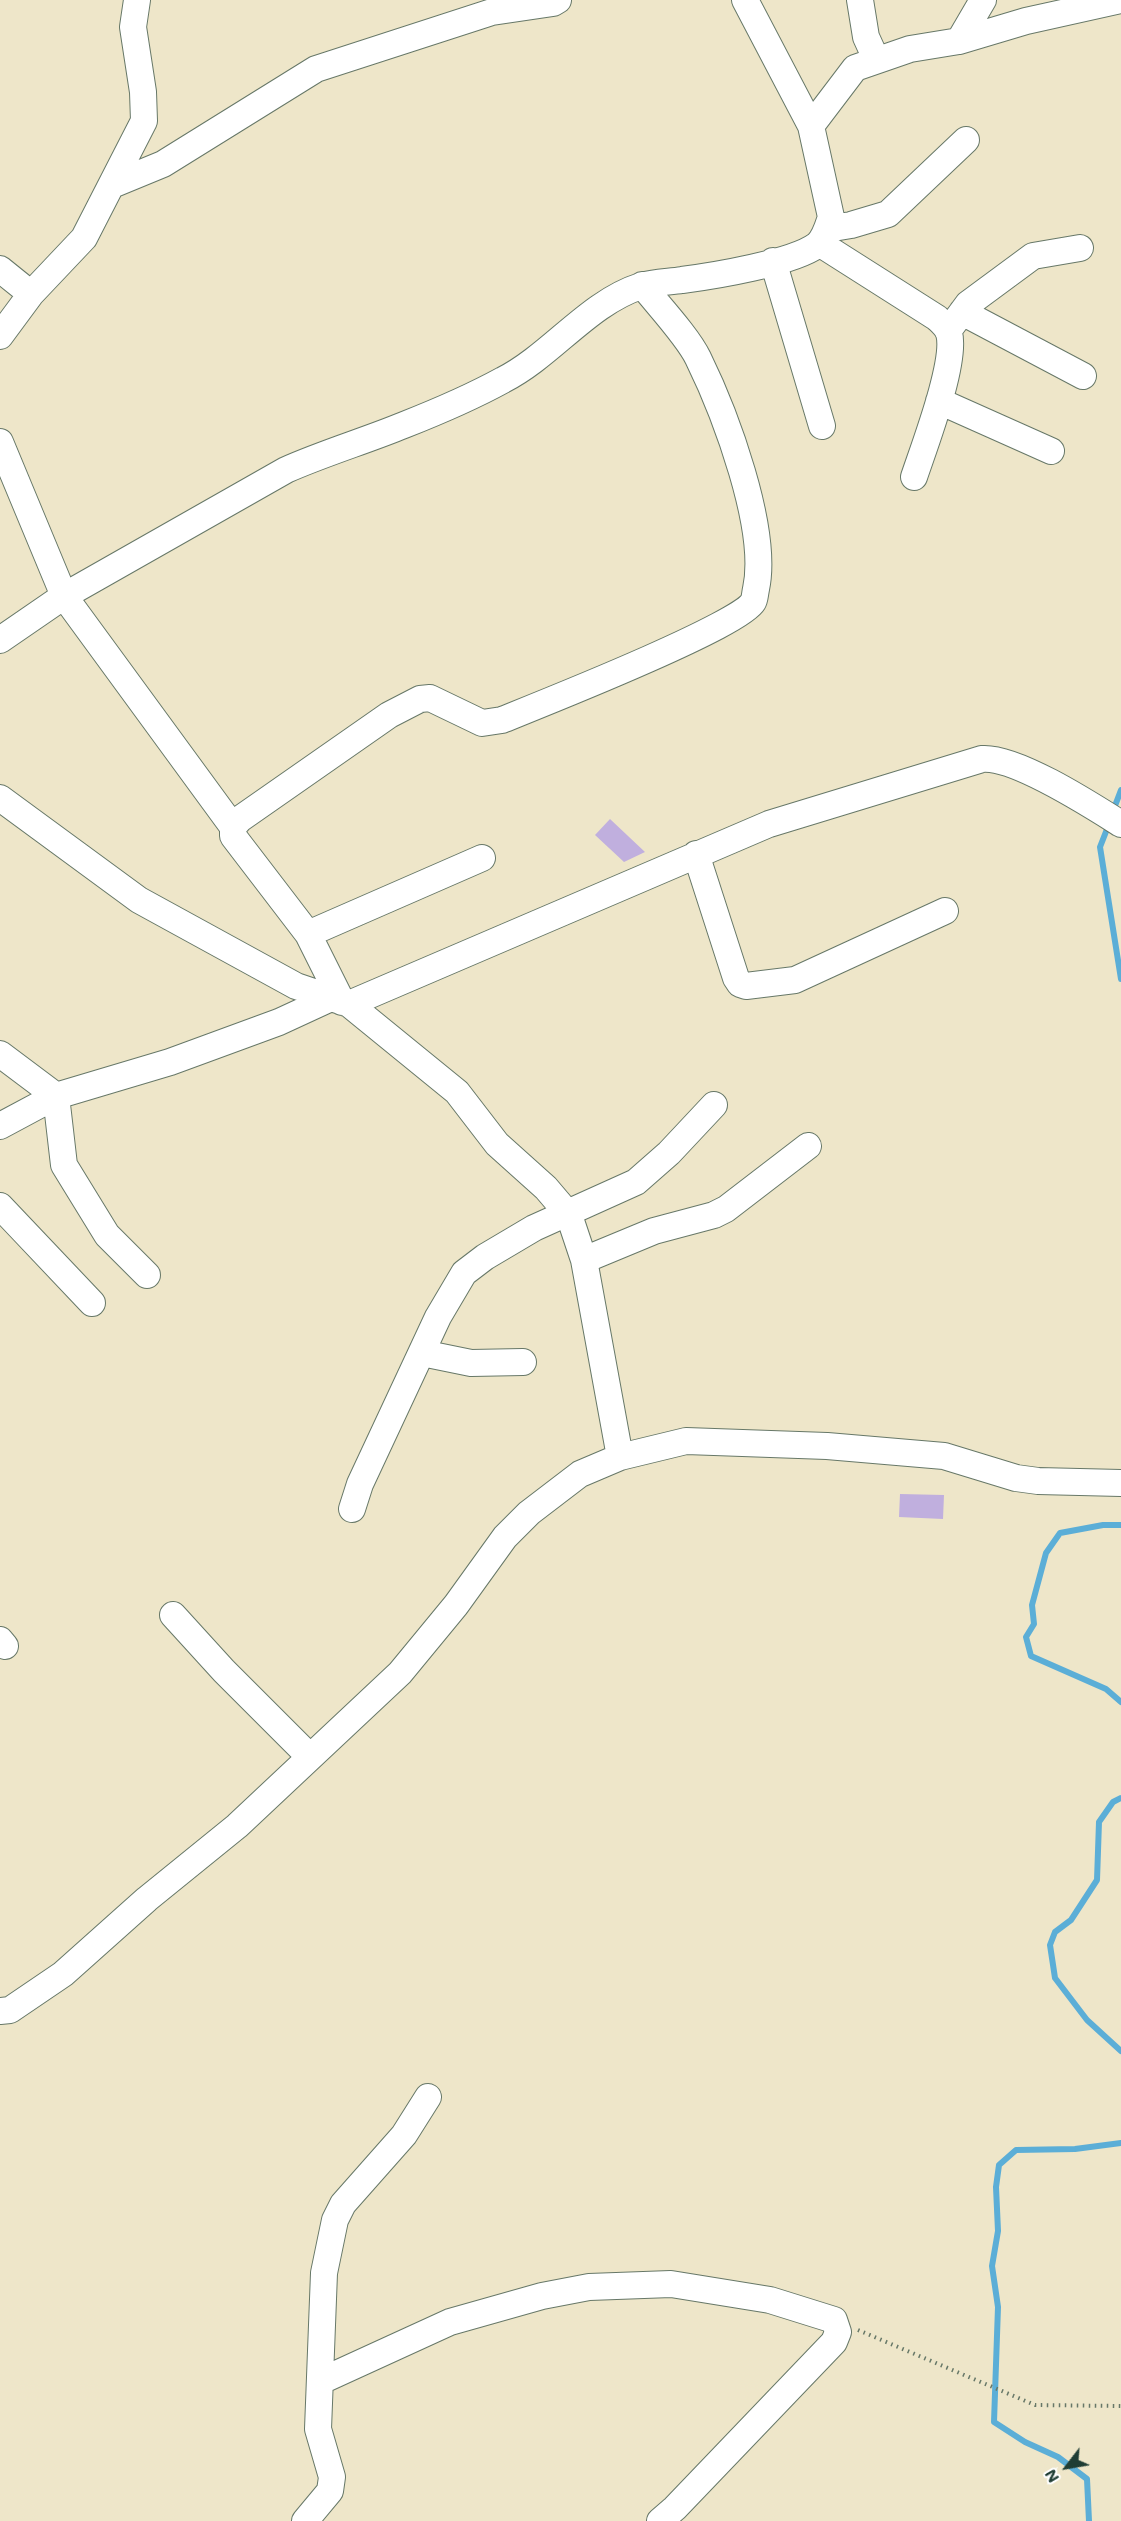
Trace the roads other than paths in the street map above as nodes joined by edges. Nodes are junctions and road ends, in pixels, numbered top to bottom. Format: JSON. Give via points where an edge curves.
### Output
{"nodes":[{"id":1,"x":136,"y":0,"type":"edge"},
{"id":2,"x":558,"y":0,"type":"edge"},
{"id":3,"x":745,"y":0,"type":"edge"},
{"id":4,"x":860,"y":0,"type":"edge"},
{"id":5,"x":983,"y":0,"type":"edge"},
{"id":6,"x":1121,"y":0,"type":"edge"},
{"id":7,"x":959,"y":41,"type":"junction"},
{"id":8,"x":876,"y":59,"type":"junction"},
{"id":9,"x":811,"y":126,"type":"junction"},
{"id":10,"x":966,"y":140,"type":"dead end"},
{"id":11,"x":112,"y":185,"type":"junction"},
{"id":12,"x":823,"y":236,"type":"junction"},
{"id":13,"x":1080,"y":248,"type":"dead end"},
{"id":14,"x":773,"y":261,"type":"junction"},
{"id":15,"x":0,"y":269,"type":"edge"},
{"id":16,"x":642,"y":285,"type":"junction"},
{"id":17,"x":31,"y":294,"type":"junction"},
{"id":18,"x":955,"y":321,"type":"junction"},
{"id":19,"x":0,"y":336,"type":"edge"},
{"id":20,"x":1083,"y":376,"type":"dead end"},
{"id":21,"x":939,"y":401,"type":"junction"},
{"id":22,"x":822,"y":426,"type":"dead end"},
{"id":23,"x":0,"y":442,"type":"edge"},
{"id":24,"x":1051,"y":451,"type":"dead end"},
{"id":25,"x":914,"y":477,"type":"dead end"},
{"id":26,"x":64,"y":596,"type":"junction"},
{"id":27,"x":0,"y":640,"type":"edge"},
{"id":28,"x":0,"y":798,"type":"edge"},
{"id":29,"x":1121,"y":824,"type":"edge"},
{"id":30,"x":233,"y":827,"type":"junction"},
{"id":31,"x":696,"y":854,"type":"junction"},
{"id":32,"x":482,"y":858,"type":"dead end"},
{"id":33,"x":945,"y":911,"type":"dead end"},
{"id":34,"x":308,"y":934,"type":"junction"},
{"id":35,"x":341,"y":1001,"type":"junction"},
{"id":36,"x":0,"y":1054,"type":"edge"},
{"id":37,"x":56,"y":1096,"type":"junction"},
{"id":38,"x":714,"y":1105,"type":"dead end"},
{"id":39,"x":0,"y":1126,"type":"edge"},
{"id":40,"x":808,"y":1146,"type":"dead end"},
{"id":41,"x":0,"y":1206,"type":"edge"},
{"id":42,"x":567,"y":1215,"type":"junction"},
{"id":43,"x":584,"y":1260,"type":"junction"},
{"id":44,"x":147,"y":1275,"type":"dead end"},
{"id":45,"x":92,"y":1303,"type":"dead end"},
{"id":46,"x":422,"y":1353,"type":"junction"},
{"id":47,"x":524,"y":1362,"type":"dead end"},
{"id":48,"x":620,"y":1457,"type":"junction"},
{"id":49,"x":1121,"y":1483,"type":"edge"},
{"id":50,"x":352,"y":1509,"type":"dead end"},
{"id":51,"x":173,"y":1615,"type":"dead end"},
{"id":52,"x":310,"y":1756,"type":"junction"},
{"id":53,"x":4,"y":2015,"type":"edge"},
{"id":54,"x":428,"y":2097,"type":"dead end"},
{"id":55,"x":321,"y":2381,"type":"junction"},
{"id":56,"x":673,"y":2517,"type":"edge"},
{"id":57,"x":305,"y":2521,"type":"edge"}],
"edges":[{"from":1,"to":11,"type":"street","via":[[133,27],[144,121]]},
{"from":2,"to":11,"type":"street","via":[[492,12],[316,69],[163,164]]},
{"from":3,"to":9,"type":"street"},
{"from":4,"to":8,"type":"street","via":[[866,37]]},
{"from":5,"to":7,"type":"street"},
{"from":6,"to":7,"type":"street"},
{"from":7,"to":8,"type":"street"},
{"from":8,"to":9,"type":"street","via":[[855,68]]},
{"from":9,"to":12,"type":"street","via":[[831,217]]},
{"from":10,"to":12,"type":"street","via":[[888,214]]},
{"from":11,"to":17,"type":"street","via":[[84,238]]},
{"from":12,"to":14,"type":"street","via":[[807,251]]},
{"from":12,"to":18,"type":"street","via":[[937,318]]},
{"from":13,"to":18,"type":"street","via":[[1033,256],[968,304]]},
{"from":14,"to":16,"type":"street","via":[[710,276]]},
{"from":14,"to":22,"type":"street"},
{"from":15,"to":17,"type":"street"},
{"from":16,"to":26,"type":"street","via":[[598,310],[504,380],[405,425],[316,456]]},
{"from":16,"to":30,"type":"street","via":[[697,356],[732,444],[756,524],[759,573],[753,602],[740,614],[685,642],[502,720],[482,723],[430,698],[420,699],[389,715]]},
{"from":17,"to":19,"type":"street"},
{"from":18,"to":20,"type":"street"},
{"from":18,"to":21,"type":"street"},
{"from":21,"to":24,"type":"street"},
{"from":21,"to":25,"type":"street"},
{"from":23,"to":26,"type":"street"},
{"from":26,"to":27,"type":"street"},
{"from":26,"to":30,"type":"street"},
{"from":28,"to":35,"type":"street","via":[[139,900],[296,986]]},
{"from":29,"to":31,"type":"street","via":[[1061,787],[994,758],[769,824]]},
{"from":30,"to":34,"type":"street","via":[[233,836]]},
{"from":31,"to":33,"type":"street","via":[[736,978],[746,986],[795,980]]},
{"from":31,"to":35,"type":"street","via":[[577,909]]},
{"from":32,"to":34,"type":"street"},
{"from":34,"to":35,"type":"street"},
{"from":35,"to":37,"type":"street","via":[[170,1062]]},
{"from":35,"to":42,"type":"street","via":[[457,1092],[497,1144],[546,1188]]},
{"from":36,"to":37,"type":"street"},
{"from":37,"to":39,"type":"street"},
{"from":37,"to":44,"type":"street","via":[[64,1165],[106,1235]]},
{"from":38,"to":42,"type":"street","via":[[669,1154],[636,1182]]},
{"from":40,"to":43,"type":"street","via":[[720,1212],[654,1231]]},
{"from":41,"to":45,"type":"street"},
{"from":42,"to":43,"type":"street"},
{"from":42,"to":46,"type":"street","via":[[534,1228],[464,1273]]},
{"from":43,"to":48,"type":"street"},
{"from":46,"to":47,"type":"street","via":[[471,1363]]},
{"from":46,"to":50,"type":"street"},
{"from":48,"to":49,"type":"street","via":[[686,1441],[773,1443],[944,1456],[1016,1478]]},
{"from":48,"to":52,"type":"street","via":[[580,1474],[529,1513],[505,1537],[400,1673]]},
{"from":51,"to":52,"type":"street"},
{"from":52,"to":53,"type":"street","via":[[237,1826],[63,1974]]},
{"from":54,"to":55,"type":"street","via":[[404,2135],[343,2204],[335,2220],[324,2273]]},
{"from":55,"to":56,"type":"street","via":[[450,2322],[589,2287],[671,2284],[770,2300],[834,2320],[838,2332],[834,2342]]},
{"from":55,"to":57,"type":"street","via":[[318,2429],[332,2477],[330,2491]]}]}
